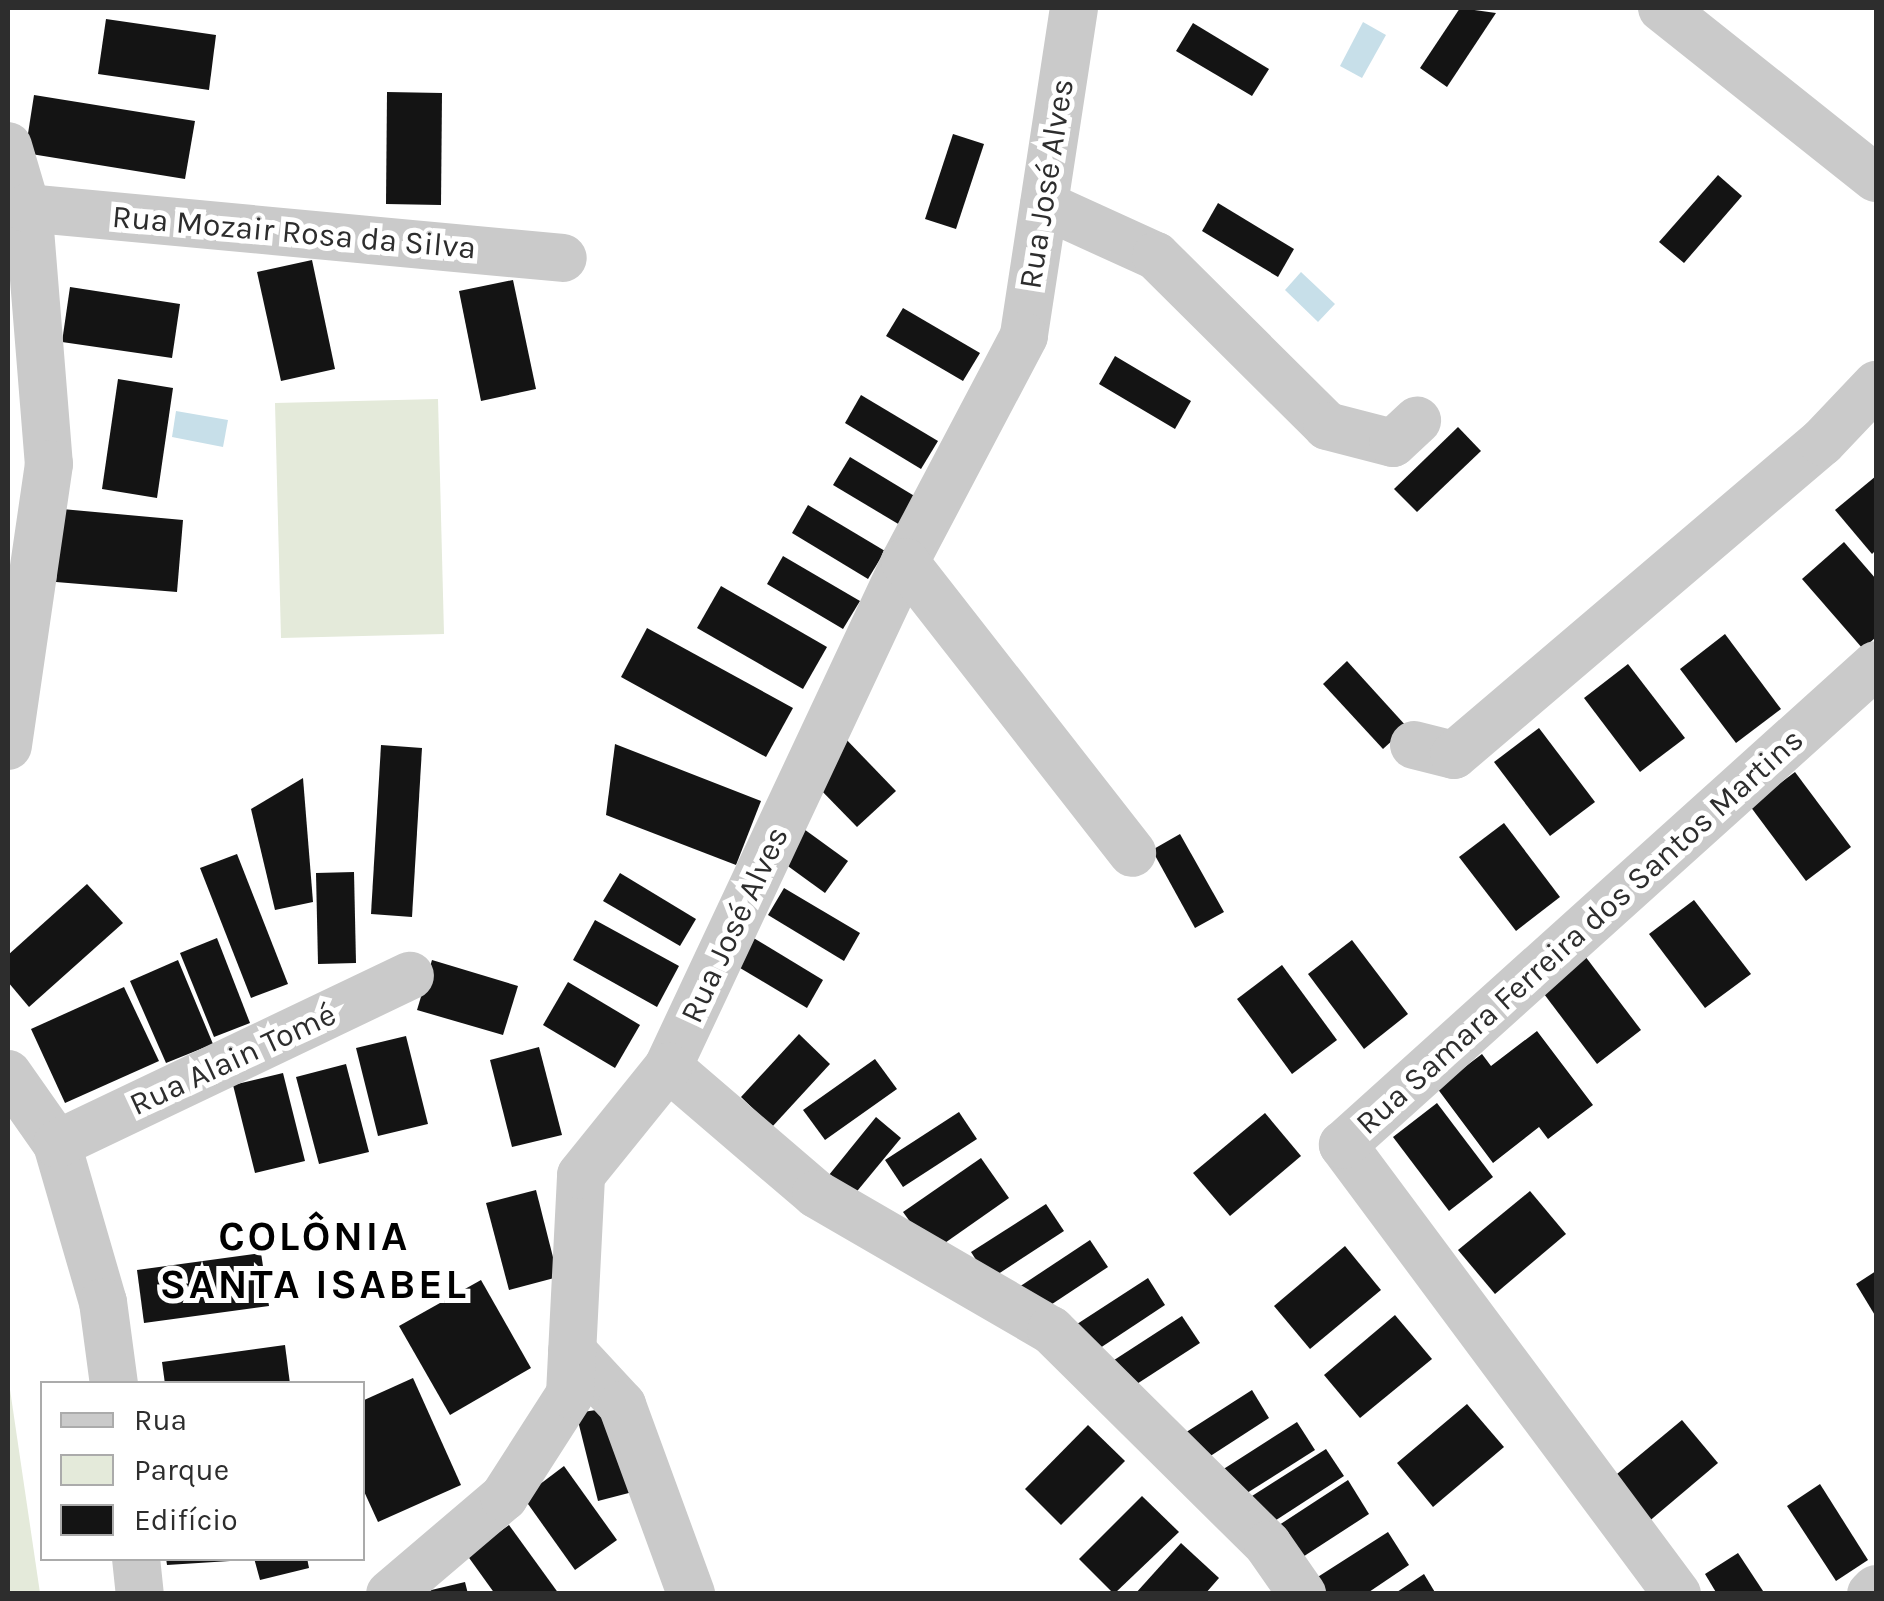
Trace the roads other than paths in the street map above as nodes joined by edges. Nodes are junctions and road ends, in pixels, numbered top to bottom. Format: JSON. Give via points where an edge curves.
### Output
{"nodes":[{"id":1,"x":1074,"y":8,"type":"edge"},
{"id":2,"x":1662,"y":8,"type":"edge"},
{"id":3,"x":1876,"y":178,"type":"edge"},
{"id":4,"x":15,"y":181,"type":"edge"},
{"id":5,"x":1044,"y":205,"type":"junction"},
{"id":6,"x":563,"y":258,"type":"dead end"},
{"id":7,"x":1876,"y":385,"type":"edge"},
{"id":8,"x":1417,"y":421,"type":"dead end"},
{"id":9,"x":906,"y":562,"type":"junction"},
{"id":10,"x":1876,"y":665,"type":"edge"},
{"id":11,"x":8,"y":746,"type":"edge"},
{"id":12,"x":1414,"y":746,"type":"dead end"},
{"id":13,"x":1132,"y":853,"type":"dead end"},
{"id":14,"x":410,"y":976,"type":"dead end"},
{"id":15,"x":668,"y":1067,"type":"junction"},
{"id":16,"x":8,"y":1074,"type":"edge"},
{"id":17,"x":57,"y":1144,"type":"junction"},
{"id":18,"x":572,"y":1351,"type":"junction"},
{"id":19,"x":114,"y":1381,"type":"edge"},
{"id":20,"x":136,"y":1561,"type":"edge"},
{"id":21,"x":140,"y":1594,"type":"edge"},
{"id":22,"x":390,"y":1594,"type":"edge"},
{"id":23,"x":690,"y":1594,"type":"edge"},
{"id":24,"x":1302,"y":1594,"type":"edge"},
{"id":25,"x":1678,"y":1594,"type":"edge"}],
"edges":[{"from":1,"to":5,"type":"street","name":"Rua José Alves"},
{"from":2,"to":3,"type":"street"},
{"from":4,"to":6,"type":"street","name":"Rua Mozair Rosa da Silva"},
{"from":4,"to":11,"type":"street","via":[[49,464]]},
{"from":5,"to":8,"type":"street","via":[[1156,256],[1327,426],[1393,443]]},
{"from":5,"to":9,"type":"street","name":"Rua José Alves","via":[[1024,336]]},
{"from":7,"to":12,"type":"street","via":[[1822,442],[1454,755]]},
{"from":9,"to":13,"type":"street"},
{"from":9,"to":15,"type":"street","name":"Rua José Alves"},
{"from":10,"to":25,"type":"street","name":"Rua Samara Ferreira dos Santos Martins","via":[[1343,1145]]},
{"from":14,"to":17,"type":"street","name":"Rua Alain Tomé"},
{"from":15,"to":18,"type":"street","name":"Rua José Alves","via":[[581,1175]]},
{"from":15,"to":24,"type":"street","via":[[816,1194],[1052,1330],[1268,1545]]},
{"from":16,"to":17,"type":"street"},
{"from":17,"to":19,"type":"street","via":[[104,1302]]},
{"from":18,"to":22,"type":"street","name":"Rua José Alves","via":[[570,1394],[504,1496]]},
{"from":18,"to":23,"type":"street","via":[[622,1405]]},
{"from":20,"to":21,"type":"street"}]}
